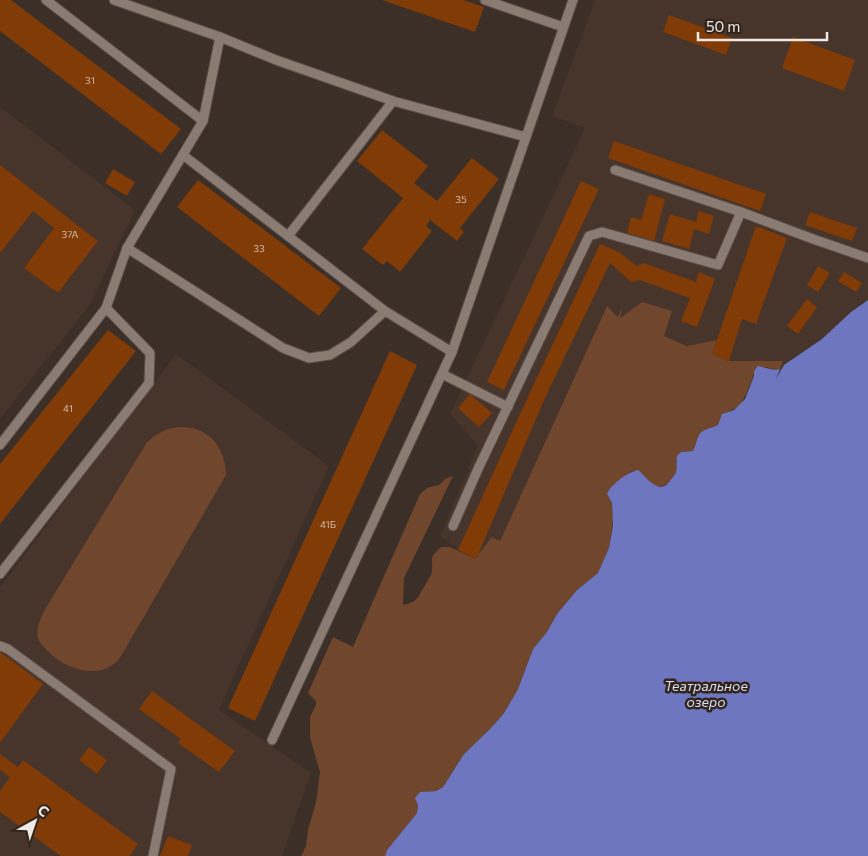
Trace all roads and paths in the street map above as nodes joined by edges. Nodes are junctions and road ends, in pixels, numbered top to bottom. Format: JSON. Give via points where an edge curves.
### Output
{"nodes":[{"id":1,"x":46,"y":0,"type":"edge"},
{"id":2,"x":114,"y":0,"type":"edge"},
{"id":3,"x":485,"y":0,"type":"edge"},
{"id":4,"x":573,"y":0,"type":"edge"},
{"id":5,"x":563,"y":28,"type":"junction"},
{"id":6,"x":220,"y":37,"type":"junction"},
{"id":7,"x":393,"y":101,"type":"junction"},
{"id":8,"x":204,"y":121,"type":"junction"},
{"id":9,"x":526,"y":137,"type":"junction"},
{"id":10,"x":184,"y":155,"type":"junction"},
{"id":11,"x":615,"y":170,"type":"dead end"},
{"id":12,"x":741,"y":212,"type":"junction"},
{"id":13,"x":288,"y":236,"type":"junction"},
{"id":14,"x":127,"y":248,"type":"junction"},
{"id":15,"x":868,"y":258,"type":"edge"},
{"id":16,"x":106,"y":308,"type":"junction"},
{"id":17,"x":385,"y":311,"type":"junction"},
{"id":18,"x":452,"y":352,"type":"junction"},
{"id":19,"x":442,"y":374,"type":"junction"},
{"id":20,"x":508,"y":407,"type":"junction"},
{"id":21,"x":0,"y":445,"type":"edge"},
{"id":22,"x":453,"y":526,"type":"dead end"},
{"id":23,"x":0,"y":574,"type":"edge"},
{"id":24,"x":0,"y":646,"type":"edge"},
{"id":25,"x":272,"y":740,"type":"dead end"},
{"id":26,"x":153,"y":856,"type":"edge"}],
"edges":[{"from":1,"to":8,"type":"lane"},
{"from":2,"to":6,"type":"lane"},
{"from":3,"to":5,"type":"lane"},
{"from":4,"to":5,"type":"lane"},
{"from":5,"to":9,"type":"lane"},
{"from":6,"to":7,"type":"lane"},
{"from":6,"to":8,"type":"lane"},
{"from":7,"to":9,"type":"lane"},
{"from":7,"to":13,"type":"lane"},
{"from":8,"to":10,"type":"lane"},
{"from":9,"to":18,"type":"lane"},
{"from":10,"to":13,"type":"lane"},
{"from":10,"to":14,"type":"lane"},
{"from":11,"to":12,"type":"lane"},
{"from":12,"to":15,"type":"lane"},
{"from":12,"to":20,"type":"lane","via":[[718,265],[602,232],[590,236]]},
{"from":13,"to":17,"type":"lane"},
{"from":14,"to":16,"type":"lane"},
{"from":14,"to":17,"type":"lane","via":[[283,348],[309,358],[330,355]]},
{"from":16,"to":21,"type":"lane"},
{"from":16,"to":23,"type":"lane","via":[[150,353],[149,383]]},
{"from":17,"to":18,"type":"lane"},
{"from":18,"to":19,"type":"lane"},
{"from":19,"to":20,"type":"lane"},
{"from":19,"to":25,"type":"lane"},
{"from":20,"to":22,"type":"lane"},
{"from":24,"to":26,"type":"lane","via":[[171,769]]}]}
